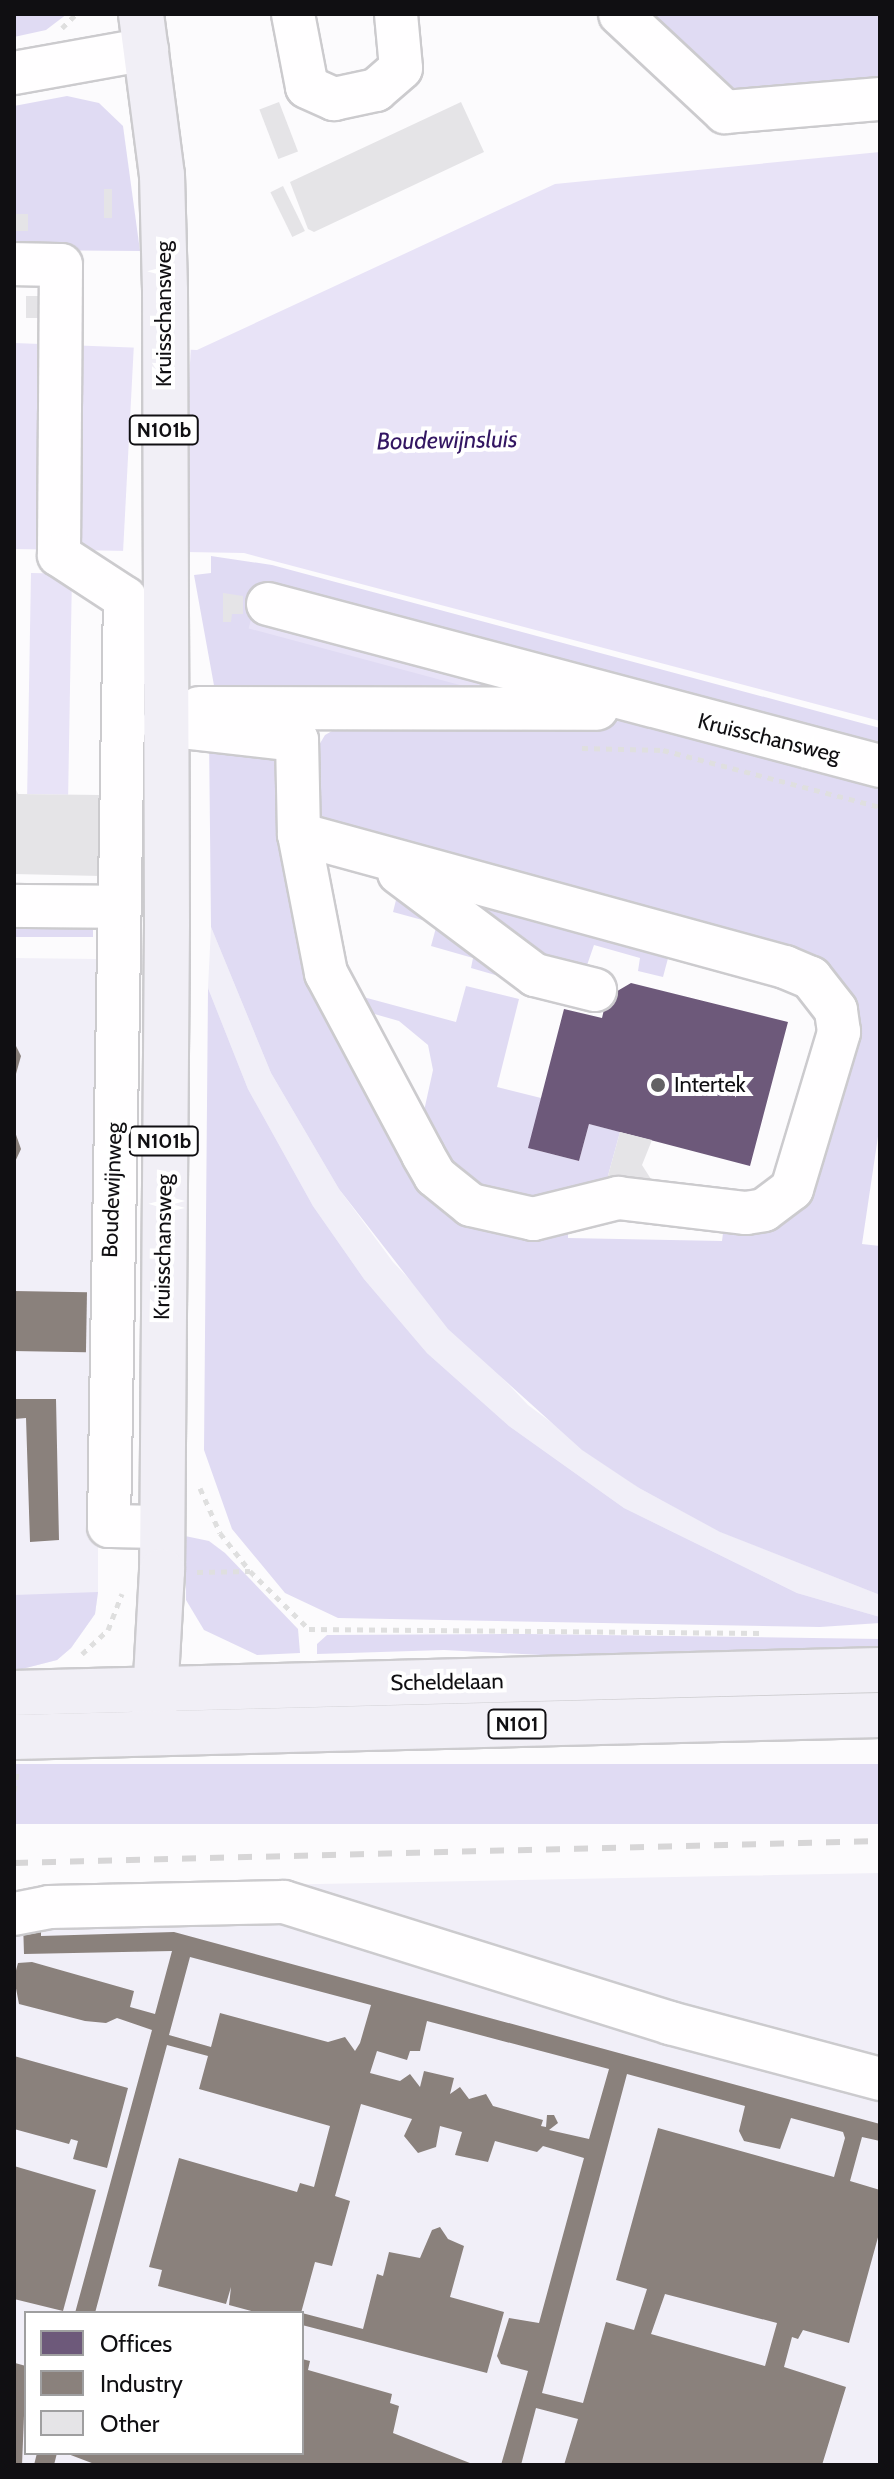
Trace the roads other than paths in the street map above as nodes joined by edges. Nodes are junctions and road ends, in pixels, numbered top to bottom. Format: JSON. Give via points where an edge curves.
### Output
{"nodes":[{"id":1,"x":293,"y":14,"type":"edge"},
{"id":2,"x":396,"y":14,"type":"edge"},
{"id":3,"x":620,"y":14,"type":"edge"},
{"id":4,"x":144,"y":32,"type":"edge"},
{"id":5,"x":14,"y":73,"type":"edge"},
{"id":6,"x":880,"y":99,"type":"edge"},
{"id":7,"x":14,"y":264,"type":"edge"},
{"id":8,"x":268,"y":604,"type":"dead end"},
{"id":9,"x":658,"y":710,"type":"junction"},
{"id":10,"x":163,"y":719,"type":"junction"},
{"id":11,"x":880,"y":766,"type":"edge"},
{"id":12,"x":299,"y":834,"type":"junction"},
{"id":13,"x":382,"y":860,"type":"junction"},
{"id":14,"x":14,"y":906,"type":"edge"},
{"id":15,"x":120,"y":907,"type":"junction"},
{"id":16,"x":595,"y":990,"type":"dead end"},
{"id":17,"x":144,"y":1527,"type":"junction"},
{"id":18,"x":880,"y":1670,"type":"edge"},
{"id":19,"x":154,"y":1689,"type":"junction"},
{"id":20,"x":14,"y":1693,"type":"edge"},
{"id":21,"x":880,"y":1715,"type":"edge"},
{"id":22,"x":153,"y":1733,"type":"junction"},
{"id":23,"x":14,"y":1737,"type":"edge"},
{"id":24,"x":14,"y":1914,"type":"edge"},
{"id":25,"x":880,"y":2079,"type":"edge"}],
"edges":[{"from":1,"to":2,"type":"street","via":[[307,87],[334,99],[376,90],[401,68]]},
{"from":3,"to":6,"type":"street","via":[[725,112]]},
{"from":4,"to":5,"type":"street"},
{"from":4,"to":10,"type":"main road","name":"Kruisschansweg","number":"N101b","via":[[162,175]]},
{"from":7,"to":15,"type":"street","via":[[61,265],[59,555],[125,598]]},
{"from":8,"to":9,"type":"street","name":"Kruisschansweg"},
{"from":9,"to":10,"type":"street","name":"Kruisschansweg","via":[[300,705]]},
{"from":9,"to":11,"type":"street","name":"Kruisschansweg"},
{"from":10,"to":12,"type":"street","via":[[297,740]]},
{"from":10,"to":17,"type":"main road","name":"Kruisschansweg","number":"N101b","via":[[167,924]]},
{"from":12,"to":13,"type":"street"},
{"from":12,"to":13,"type":"street","via":[[316,936],[342,1011],[435,1176],[471,1205],[533,1219],[632,1198],[746,1213],[764,1210],[792,1189],[839,1032],[836,1010],[811,978]]},
{"from":13,"to":16,"type":"street","via":[[535,975]]},
{"from":14,"to":15,"type":"street"},
{"from":15,"to":17,"type":"street","name":"Boudewijnweg","via":[[109,1526]]},
{"from":17,"to":19,"type":"main road","name":"Kruisschansweg","number":"N101b","via":[[162,1571]]},
{"from":18,"to":19,"type":"main road","name":"Scheldelaan","number":"N101"},
{"from":19,"to":20,"type":"main road","name":"Scheldelaan","number":"N101"},
{"from":19,"to":22,"type":"main road","name":"Kruisschansweg","number":"N101b"},
{"from":21,"to":22,"type":"main road","name":"Scheldelaan","number":"N101"},
{"from":22,"to":23,"type":"main road","name":"Scheldelaan","number":"N101"},
{"from":24,"to":25,"type":"street","via":[[49,1907],[284,1902],[670,2023]]}]}
